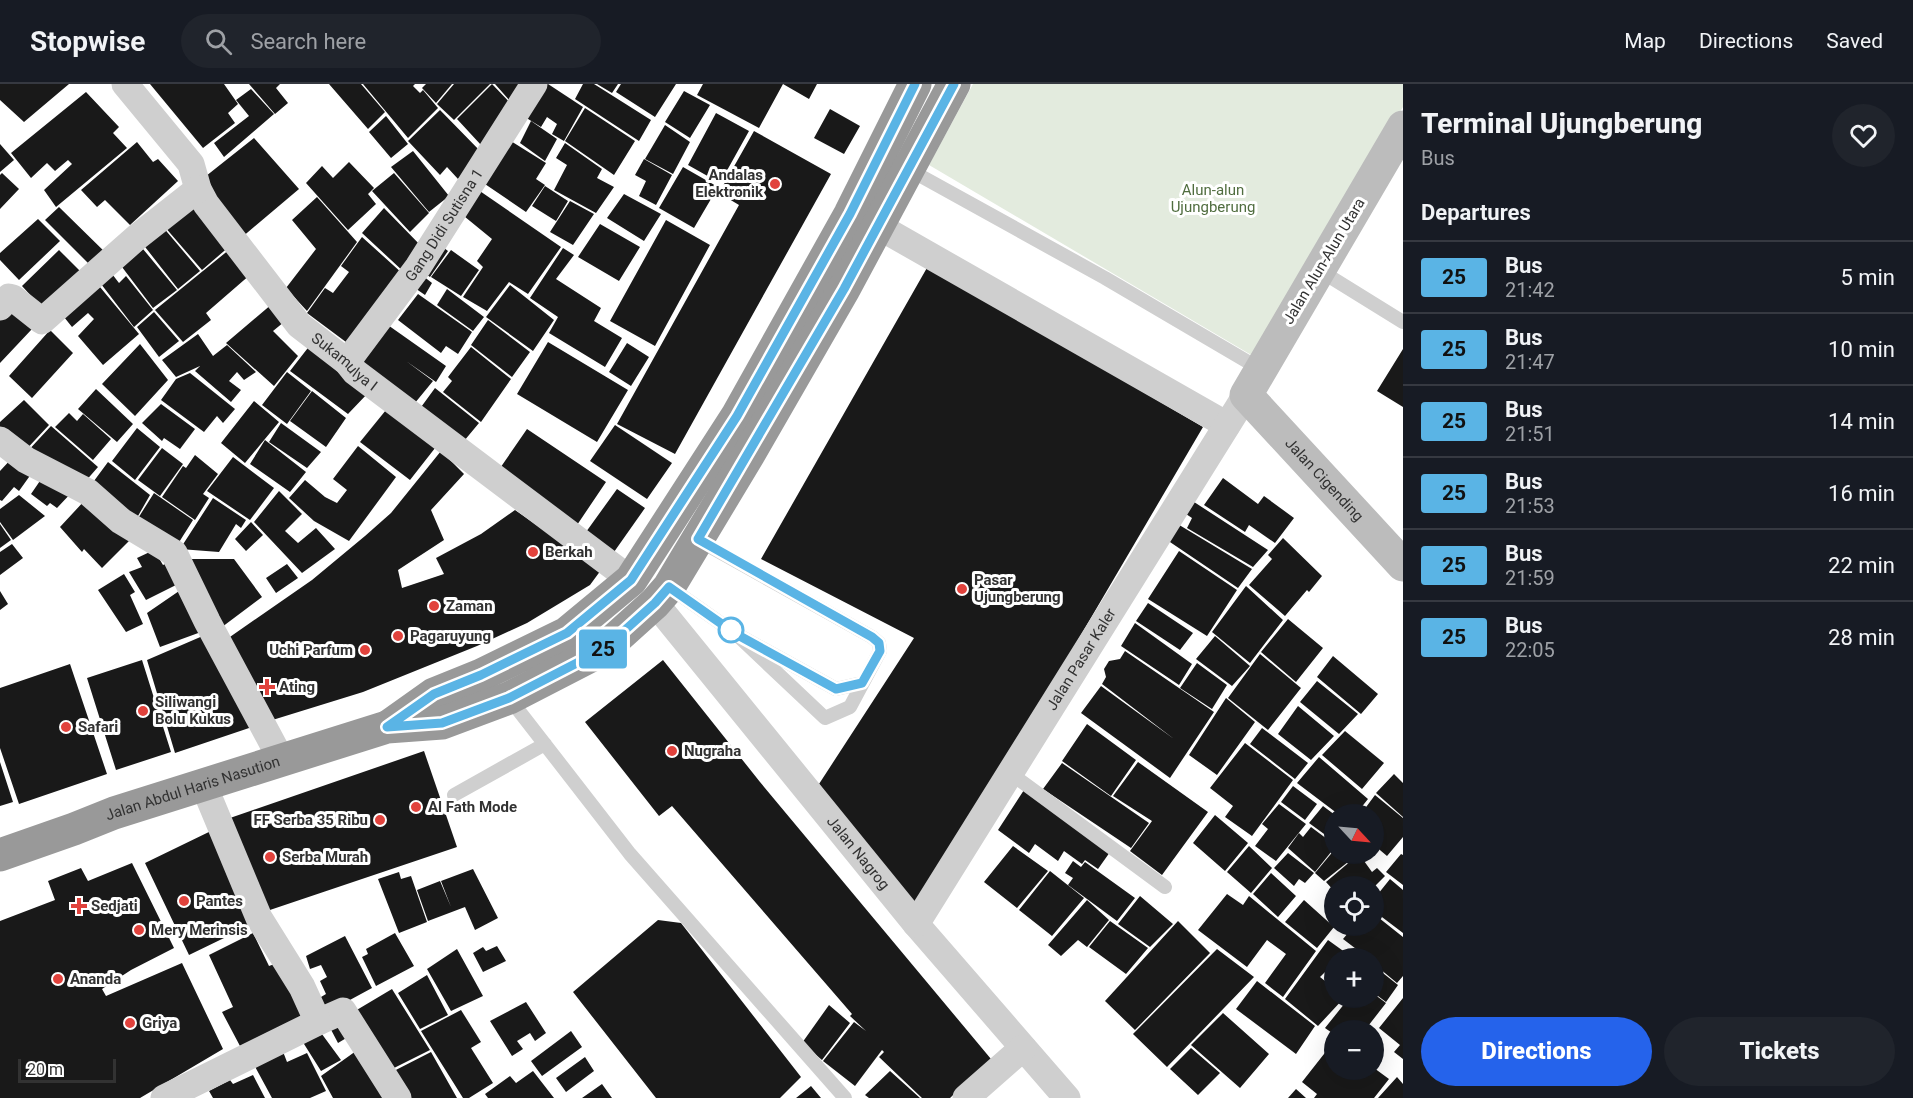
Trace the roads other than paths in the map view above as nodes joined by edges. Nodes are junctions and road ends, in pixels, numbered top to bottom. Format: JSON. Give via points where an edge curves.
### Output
{"nodes":[{"id":1,"x":125,"y":84,"type":"edge"},
{"id":2,"x":534,"y":84,"type":"edge"},
{"id":3,"x":915,"y":84,"type":"edge"},
{"id":4,"x":954,"y":84,"type":"edge"},
{"id":5,"x":1401,"y":137,"type":"edge"},
{"id":6,"x":908,"y":169,"type":"junction"},
{"id":7,"x":198,"y":189,"type":"junction"},
{"id":8,"x":878,"y":226,"type":"junction"},
{"id":9,"x":1319,"y":270,"type":"junction"},
{"id":10,"x":0,"y":307,"type":"edge"},
{"id":11,"x":1403,"y":322,"type":"edge"},
{"id":12,"x":347,"y":362,"type":"junction"},
{"id":13,"x":1253,"y":382,"type":"junction"},
{"id":14,"x":1227,"y":425,"type":"junction"},
{"id":15,"x":0,"y":440,"type":"edge"},
{"id":16,"x":698,"y":539,"type":"junction"},
{"id":17,"x":1403,"y":566,"type":"edge"},
{"id":18,"x":631,"y":580,"type":"junction"},
{"id":19,"x":662,"y":595,"type":"junction"},
{"id":20,"x":736,"y":634,"type":"junction"},
{"id":21,"x":862,"y":683,"type":"junction"},
{"id":22,"x":509,"y":698,"type":"junction"},
{"id":23,"x":387,"y":727,"type":"junction"},
{"id":24,"x":545,"y":744,"type":"junction"},
{"id":25,"x":282,"y":761,"type":"junction"},
{"id":26,"x":1010,"y":773,"type":"junction"},
{"id":27,"x":204,"y":786,"type":"junction"},
{"id":28,"x":454,"y":795,"type":"dead end"},
{"id":29,"x":0,"y":855,"type":"edge"},
{"id":30,"x":1165,"y":886,"type":"dead end"},
{"id":31,"x":916,"y":924,"type":"junction"},
{"id":32,"x":318,"y":1022,"type":"junction"},
{"id":33,"x":1023,"y":1048,"type":"junction"},
{"id":34,"x":164,"y":1098,"type":"edge"},
{"id":35,"x":398,"y":1098,"type":"edge"},
{"id":36,"x":845,"y":1098,"type":"edge"},
{"id":37,"x":966,"y":1098,"type":"edge"},
{"id":38,"x":1067,"y":1098,"type":"edge"}],
"edges":[{"from":1,"to":7,"type":"street","name":"Sukamulya I","via":[[190,164]]},
{"from":2,"to":12,"type":"street","name":"Gang Didi Sutisna 1","via":[[418,267]]},
{"from":3,"to":18,"type":"highway","name":"Jalan Abdul Haris Nasution","via":[[850,214],[737,416]]},
{"from":4,"to":6,"type":"highway","name":"Jalan Abdul Haris Nasution"},
{"from":5,"to":9,"type":"street","name":"Jalan Alun-Alun Utara"},
{"from":6,"to":8,"type":"highway","name":"Jalan Abdul Haris Nasution"},
{"from":6,"to":13,"type":"lane","via":[[1105,278]]},
{"from":7,"to":10,"type":"street","via":[[42,321],[13,298],[9,297]]},
{"from":7,"to":12,"type":"street","name":"Sukamulya I","via":[[299,325]]},
{"from":8,"to":14,"type":"street"},
{"from":8,"to":16,"type":"highway","name":"Jalan Abdul Haris Nasution"},
{"from":9,"to":11,"type":"lane"},
{"from":9,"to":13,"type":"street","name":"Jalan Alun-Alun Utara"},
{"from":12,"to":18,"type":"street","name":"Sukamulya I","via":[[355,372]]},
{"from":13,"to":14,"type":"street","name":"Jalan Pasar Kaler"},
{"from":13,"to":17,"type":"street","name":"Jalan Cigending"},
{"from":14,"to":26,"type":"street","name":"Jalan Pasar Kaler"},
{"from":15,"to":25,"type":"street","via":[[26,460],[88,492],[122,520],[174,553]]},
{"from":16,"to":19,"type":"highway","name":"Jalan Abdul Haris Nasution"},
{"from":16,"to":21,"type":"lane","via":[[879,643],[880,651]]},
{"from":18,"to":23,"type":"highway","name":"Jalan Abdul Haris Nasution","via":[[567,633],[434,694]]},
{"from":19,"to":20,"type":"lane"},
{"from":19,"to":22,"type":"highway","name":"Jalan Abdul Haris Nasution","via":[[604,649]]},
{"from":19,"to":31,"type":"street","name":"Jalan Nagrog"},
{"from":20,"to":21,"type":"lane","via":[[836,689]]},
{"from":20,"to":21,"type":"lane","via":[[825,718],[850,707]]},
{"from":22,"to":23,"type":"highway","name":"Jalan Abdul Haris Nasution","via":[[442,723]]},
{"from":22,"to":24,"type":"lane"},
{"from":23,"to":25,"type":"highway","name":"Jalan Abdul Haris Nasution"},
{"from":24,"to":28,"type":"lane"},
{"from":24,"to":36,"type":"lane","via":[[630,854]]},
{"from":25,"to":27,"type":"highway","name":"Jalan Abdul Haris Nasution"},
{"from":26,"to":30,"type":"lane"},
{"from":26,"to":31,"type":"street","name":"Jalan Pasar Kaler"},
{"from":27,"to":29,"type":"highway","name":"Jalan Abdul Haris Nasution","via":[[114,813]]},
{"from":27,"to":32,"type":"street","via":[[259,918],[302,987]]},
{"from":31,"to":33,"type":"street","name":"Jalan Nagrog"},
{"from":32,"to":34,"type":"street"},
{"from":32,"to":35,"type":"street","via":[[343,1011]]},
{"from":33,"to":37,"type":"street"},
{"from":33,"to":38,"type":"street","name":"Jalan Nagrog"}]}
